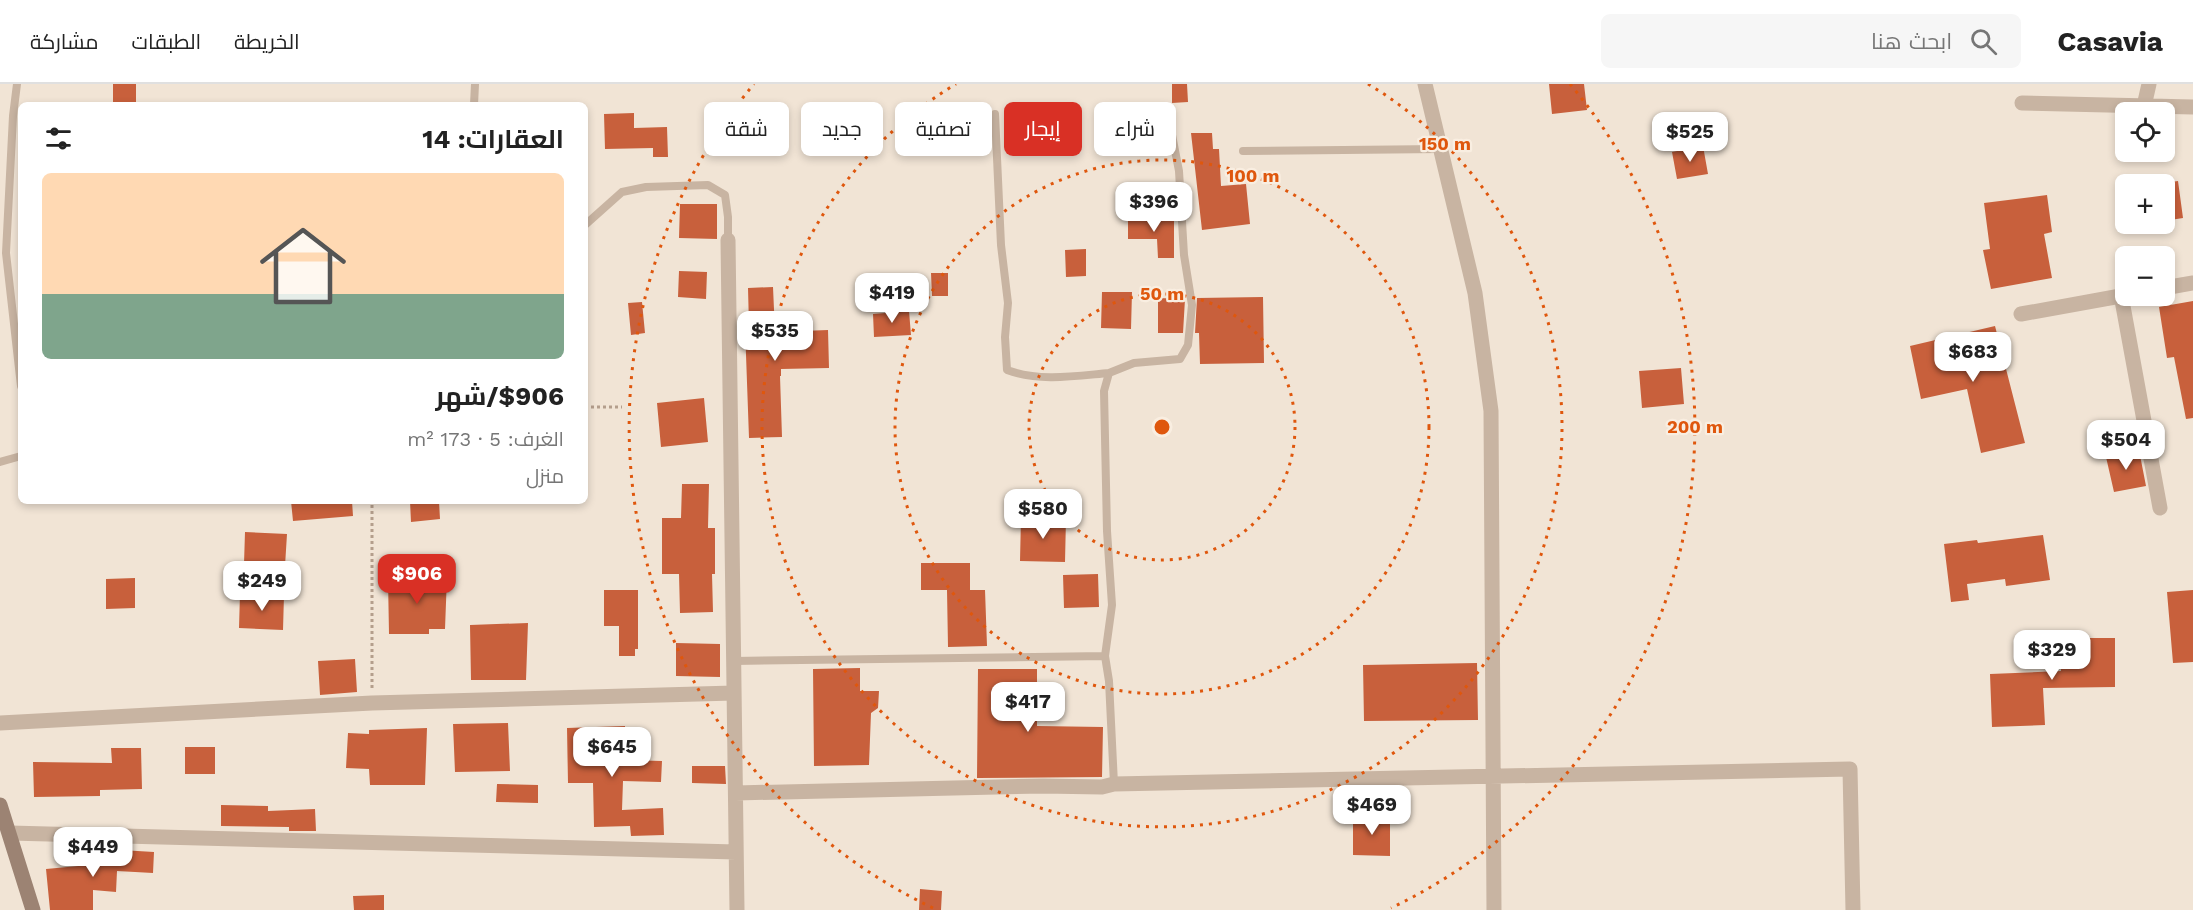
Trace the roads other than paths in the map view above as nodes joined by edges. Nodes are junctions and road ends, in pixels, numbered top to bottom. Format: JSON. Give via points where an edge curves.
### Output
{"nodes":[{"id":1,"x":16,"y":84,"type":"edge"},
{"id":2,"x":475,"y":84,"type":"edge"},
{"id":3,"x":1425,"y":84,"type":"edge"},
{"id":4,"x":2149,"y":84,"type":"edge"},
{"id":5,"x":474,"y":102,"type":"edge"},
{"id":6,"x":2145,"y":102,"type":"edge"},
{"id":7,"x":2022,"y":103,"type":"dead end"},
{"id":8,"x":2115,"y":105,"type":"edge"},
{"id":9,"x":2175,"y":107,"type":"edge"},
{"id":10,"x":2193,"y":107,"type":"edge"},
{"id":11,"x":996,"y":114,"type":"dead end"},
{"id":12,"x":1441,"y":149,"type":"junction"},
{"id":13,"x":1243,"y":151,"type":"dead end"},
{"id":14,"x":1176,"y":156,"type":"edge"},
{"id":15,"x":588,"y":222,"type":"edge"},
{"id":16,"x":728,"y":240,"type":"joint"},
{"id":17,"x":2193,"y":282,"type":"edge"},
{"id":18,"x":2175,"y":286,"type":"edge"},
{"id":19,"x":2115,"y":296,"type":"edge"},
{"id":20,"x":2125,"y":306,"type":"edge"},
{"id":21,"x":2021,"y":314,"type":"dead end"},
{"id":22,"x":18,"y":360,"type":"edge"},
{"id":23,"x":1109,"y":373,"type":"junction"},
{"id":24,"x":18,"y":457,"type":"edge"},
{"id":25,"x":0,"y":462,"type":"edge"},
{"id":26,"x":2160,"y":508,"type":"dead end"},
{"id":27,"x":1105,"y":656,"type":"junction"},
{"id":28,"x":734,"y":660,"type":"junction"},
{"id":29,"x":734,"y":693,"type":"junction"},
{"id":30,"x":0,"y":723,"type":"edge"},
{"id":31,"x":1492,"y":776,"type":"junction"},
{"id":32,"x":1114,"y":784,"type":"junction"},
{"id":33,"x":736,"y":793,"type":"junction"},
{"id":34,"x":0,"y":805,"type":"edge"},
{"id":35,"x":6,"y":827,"type":"edge"},
{"id":36,"x":736,"y":852,"type":"junction"},
{"id":37,"x":33,"y":910,"type":"edge"},
{"id":38,"x":737,"y":910,"type":"edge"},
{"id":39,"x":1494,"y":910,"type":"edge"},
{"id":40,"x":1853,"y":910,"type":"edge"}],
"edges":[{"from":1,"to":22,"type":"lane","via":[[6,254]]},
{"from":2,"to":5,"type":"lane"},
{"from":3,"to":12,"type":"street"},
{"from":4,"to":6,"type":"street"},
{"from":7,"to":8,"type":"street"},
{"from":9,"to":10,"type":"street"},
{"from":11,"to":23,"type":"lane","via":[[1001,246],[1008,303],[1006,370],[1025,376]]},
{"from":12,"to":13,"type":"lane"},
{"from":12,"to":31,"type":"street","via":[[1475,293],[1491,411]]},
{"from":14,"to":23,"type":"lane","via":[[1192,305],[1188,345],[1180,359],[1134,363]]},
{"from":15,"to":16,"type":"lane","via":[[622,192],[646,187],[708,185],[725,195]]},
{"from":16,"to":28,"type":"street"},
{"from":17,"to":18,"type":"street"},
{"from":19,"to":21,"type":"street"},
{"from":20,"to":26,"type":"street"},
{"from":23,"to":27,"type":"lane","via":[[1104,391],[1112,605]]},
{"from":24,"to":25,"type":"lane"},
{"from":27,"to":28,"type":"lane"},
{"from":27,"to":32,"type":"lane"},
{"from":28,"to":29,"type":"street"},
{"from":29,"to":30,"type":"street","via":[[372,703]]},
{"from":29,"to":33,"type":"street"},
{"from":31,"to":32,"type":"street"},
{"from":31,"to":39,"type":"street"},
{"from":31,"to":40,"type":"street","via":[[1850,769]]},
{"from":32,"to":33,"type":"street"},
{"from":33,"to":36,"type":"street"},
{"from":34,"to":35,"type":"street"},
{"from":35,"to":36,"type":"street"},
{"from":35,"to":37,"type":"street"},
{"from":36,"to":38,"type":"street"}]}
